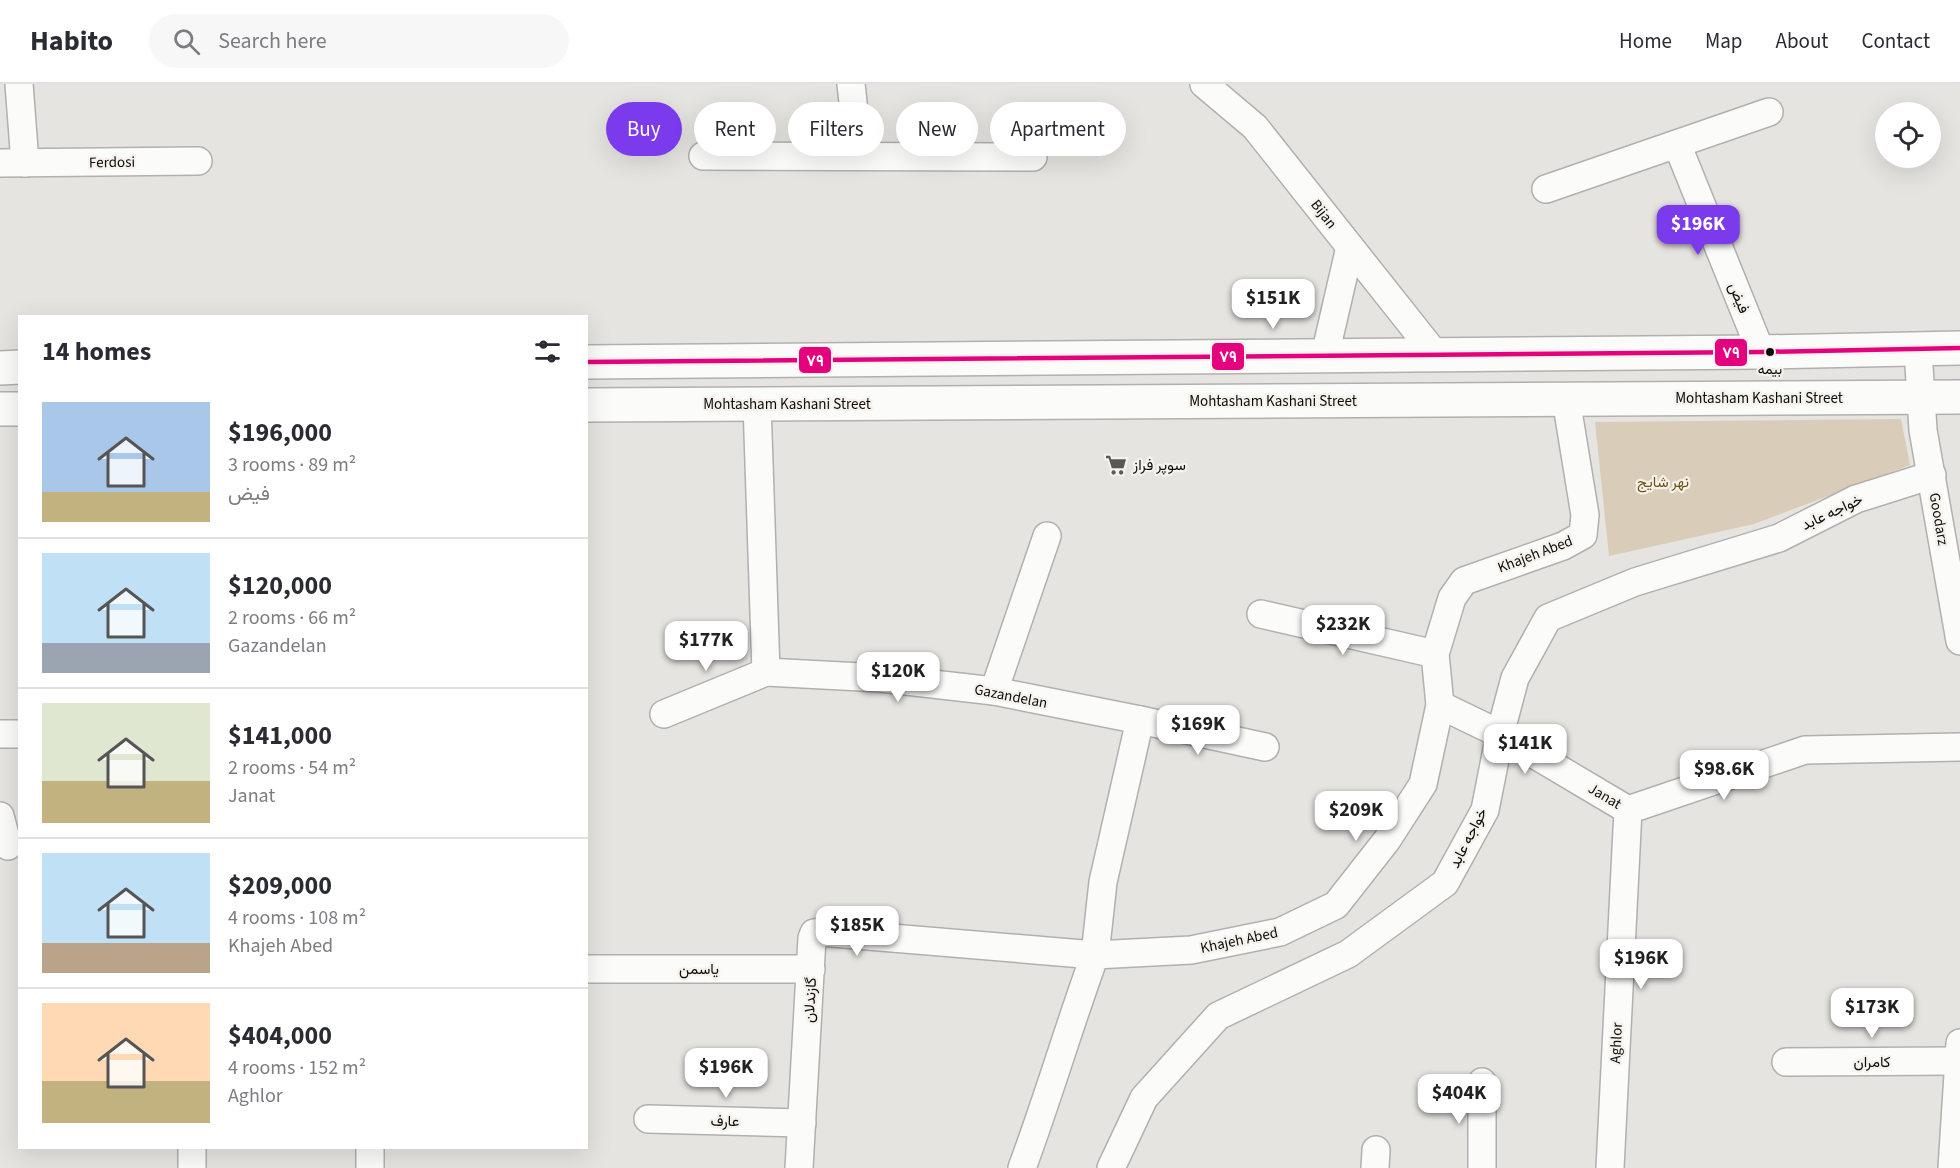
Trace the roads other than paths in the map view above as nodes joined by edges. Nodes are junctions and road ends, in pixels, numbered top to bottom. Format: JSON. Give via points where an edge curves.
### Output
{"nodes":[{"id":1,"x":19,"y":84,"type":"edge"},
{"id":2,"x":851,"y":84,"type":"edge"},
{"id":3,"x":1204,"y":84,"type":"edge"},
{"id":4,"x":853,"y":102,"type":"edge"},
{"id":5,"x":1769,"y":112,"type":"dead end"},
{"id":6,"x":1677,"y":144,"type":"junction"},
{"id":7,"x":859,"y":156,"type":"edge"},
{"id":8,"x":1033,"y":157,"type":"dead end"},
{"id":9,"x":198,"y":161,"type":"dead end"},
{"id":10,"x":13,"y":163,"type":"edge"},
{"id":11,"x":1546,"y":189,"type":"dead end"},
{"id":12,"x":1350,"y":247,"type":"junction"},
{"id":13,"x":1960,"y":348,"type":"edge"},
{"id":14,"x":1917,"y":350,"type":"junction"},
{"id":15,"x":1761,"y":352,"type":"junction"},
{"id":16,"x":1435,"y":354,"type":"junction"},
{"id":17,"x":1325,"y":355,"type":"junction"},
{"id":18,"x":588,"y":362,"type":"edge"},
{"id":19,"x":18,"y":367,"type":"edge"},
{"id":20,"x":0,"y":368,"type":"edge"},
{"id":21,"x":1919,"y":397,"type":"junction"},
{"id":22,"x":1960,"y":397,"type":"edge"},
{"id":23,"x":1566,"y":399,"type":"junction"},
{"id":24,"x":758,"y":404,"type":"junction"},
{"id":25,"x":588,"y":405,"type":"edge"},
{"id":26,"x":0,"y":409,"type":"edge"},
{"id":27,"x":18,"y":409,"type":"edge"},
{"id":28,"x":1932,"y":475,"type":"junction"},
{"id":29,"x":1047,"y":536,"type":"dead end"},
{"id":30,"x":1261,"y":614,"type":"dead end"},
{"id":31,"x":1960,"y":641,"type":"edge"},
{"id":32,"x":1435,"y":654,"type":"junction"},
{"id":33,"x":766,"y":672,"type":"junction"},
{"id":34,"x":994,"y":691,"type":"junction"},
{"id":35,"x":1440,"y":705,"type":"junction"},
{"id":36,"x":664,"y":714,"type":"dead end"},
{"id":37,"x":1140,"y":720,"type":"junction"},
{"id":38,"x":0,"y":734,"type":"edge"},
{"id":39,"x":18,"y":734,"type":"edge"},
{"id":40,"x":1500,"y":734,"type":"junction"},
{"id":41,"x":1265,"y":747,"type":"dead end"},
{"id":42,"x":1960,"y":747,"type":"edge"},
{"id":43,"x":1628,"y":810,"type":"junction"},
{"id":44,"x":0,"y":816,"type":"edge"},
{"id":45,"x":8,"y":846,"type":"dead end"},
{"id":46,"x":1095,"y":955,"type":"junction"},
{"id":47,"x":588,"y":969,"type":"edge"},
{"id":48,"x":811,"y":969,"type":"junction"},
{"id":49,"x":1959,"y":1052,"type":"edge"},
{"id":50,"x":1786,"y":1062,"type":"dead end"},
{"id":51,"x":1482,"y":1082,"type":"dead end"},
{"id":52,"x":648,"y":1119,"type":"dead end"},
{"id":53,"x":802,"y":1123,"type":"junction"},
{"id":54,"x":192,"y":1149,"type":"edge"},
{"id":55,"x":370,"y":1149,"type":"edge"},
{"id":56,"x":192,"y":1168,"type":"edge"},
{"id":57,"x":370,"y":1168,"type":"edge"},
{"id":58,"x":799,"y":1168,"type":"edge"},
{"id":59,"x":1022,"y":1168,"type":"edge"},
{"id":60,"x":1110,"y":1168,"type":"edge"},
{"id":61,"x":1482,"y":1168,"type":"edge"},
{"id":62,"x":1610,"y":1168,"type":"edge"},
{"id":63,"x":1952,"y":1168,"type":"edge"}],
"edges":[{"from":1,"to":10,"type":"street","name":"Ferdosi"},
{"from":2,"to":4,"type":"street"},
{"from":3,"to":12,"type":"street","name":"Bijan","via":[[1255,127]]},
{"from":5,"to":6,"type":"street"},
{"from":6,"to":11,"type":"street"},
{"from":6,"to":15,"type":"street","name":"فیض"},
{"from":7,"to":8,"type":"street"},
{"from":9,"to":10,"type":"street","name":"Ferdosi"},
{"from":12,"to":16,"type":"street","name":"Bijan"},
{"from":12,"to":17,"type":"street"},
{"from":13,"to":14,"type":"main road"},
{"from":14,"to":15,"type":"main road"},
{"from":14,"to":21,"type":"street","name":"Goodarz"},
{"from":15,"to":16,"type":"main road"},
{"from":16,"to":17,"type":"main road"},
{"from":17,"to":18,"type":"main road"},
{"from":19,"to":20,"type":"main road"},
{"from":21,"to":22,"type":"main road","name":"Mohtasham Kashani Street"},
{"from":21,"to":23,"type":"main road","name":"Mohtasham Kashani Street"},
{"from":21,"to":28,"type":"street","name":"Goodarz"},
{"from":23,"to":24,"type":"main road","name":"Mohtasham Kashani Street"},
{"from":23,"to":32,"type":"street","name":"Khajeh Abed","via":[[1585,515],[1583,535],[1563,546],[1464,581],[1452,598]]},
{"from":24,"to":25,"type":"main road","name":"Mohtasham Kashani Street"},
{"from":24,"to":33,"type":"street"},
{"from":26,"to":27,"type":"main road"},
{"from":28,"to":31,"type":"street","name":"Goodarz"},
{"from":28,"to":40,"type":"street","name":"خواجه عابد","via":[[1856,499],[1779,538],[1635,582],[1548,618],[1515,678]]},
{"from":29,"to":34,"type":"street"},
{"from":30,"to":32,"type":"street"},
{"from":32,"to":35,"type":"street","name":"Khajeh Abed"},
{"from":33,"to":34,"type":"street","name":"Gazandelan","via":[[880,678]]},
{"from":33,"to":36,"type":"street"},
{"from":34,"to":37,"type":"street","name":"Gazandelan"},
{"from":35,"to":40,"type":"street","name":"Janat"},
{"from":35,"to":46,"type":"street","name":"Khajeh Abed","via":[[1423,784],[1387,840],[1336,905],[1280,932],[1191,950]]},
{"from":37,"to":41,"type":"street","name":"Gazandelan"},
{"from":37,"to":46,"type":"street","via":[[1103,882]]},
{"from":38,"to":39,"type":"street"},
{"from":40,"to":43,"type":"street","name":"Janat"},
{"from":40,"to":60,"type":"street","name":"خواجه عابد","via":[[1485,810],[1445,883],[1348,954],[1218,1016],[1144,1098]]},
{"from":42,"to":43,"type":"street","name":"Janat","via":[[1805,750]]},
{"from":43,"to":62,"type":"street","name":"Aghlor"},
{"from":44,"to":45,"type":"street"},
{"from":46,"to":48,"type":"street","name":"گازندلان","via":[[820,932],[812,938]]},
{"from":46,"to":59,"type":"street"},
{"from":47,"to":48,"type":"street","name":"یاسمن"},
{"from":48,"to":53,"type":"street","name":"گازندلان"},
{"from":49,"to":50,"type":"street","name":"کامران"},
{"from":49,"to":63,"type":"street"},
{"from":51,"to":61,"type":"street"},
{"from":52,"to":53,"type":"street","name":"عارف"},
{"from":53,"to":58,"type":"street","name":"گازندلان"},
{"from":54,"to":56,"type":"street"},
{"from":55,"to":57,"type":"street"}]}
